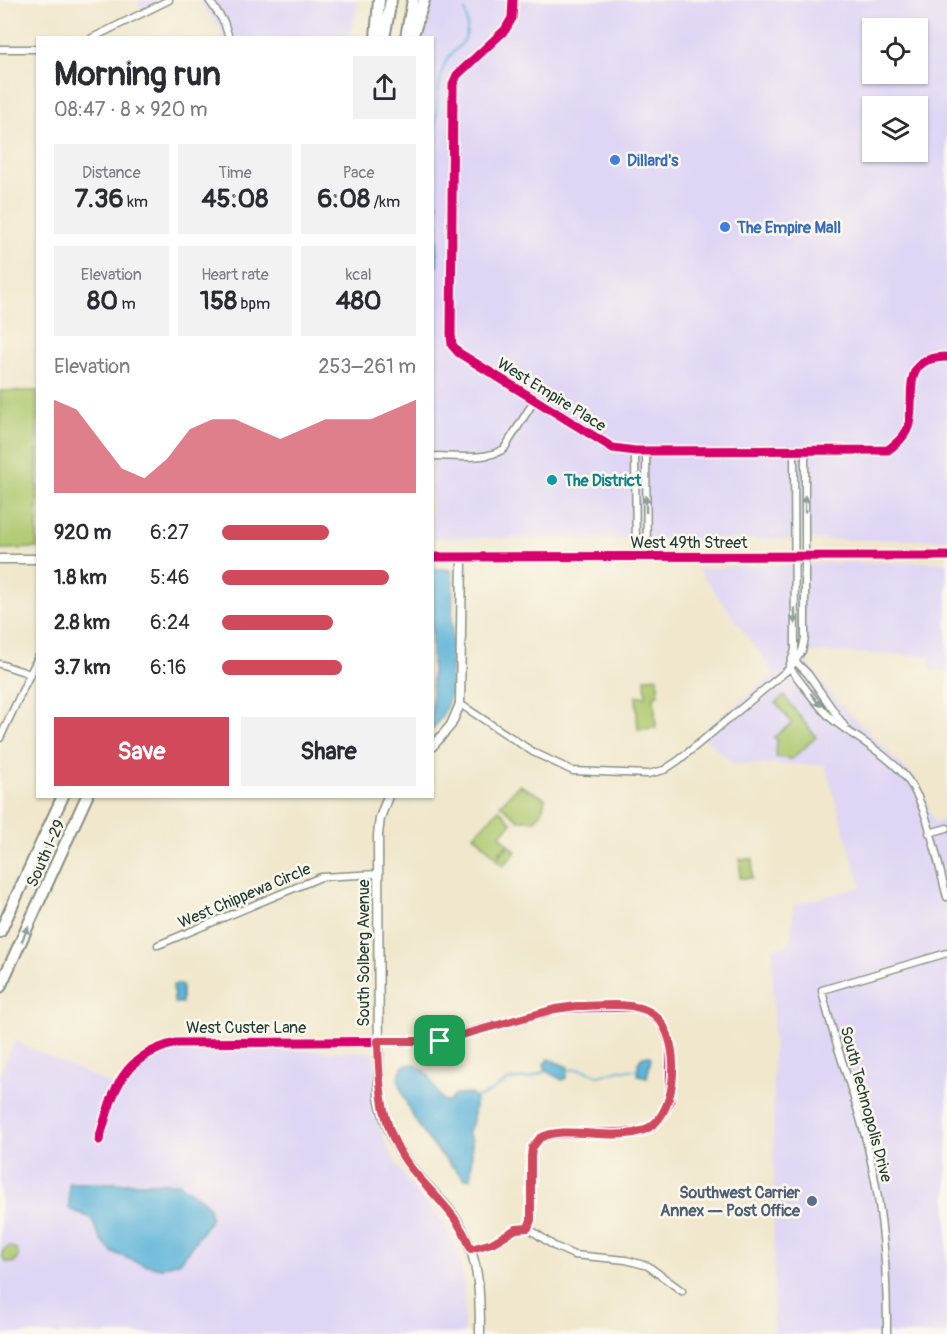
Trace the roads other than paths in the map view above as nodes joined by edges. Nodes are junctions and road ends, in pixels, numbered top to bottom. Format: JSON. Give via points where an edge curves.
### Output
{"nodes":[{"id":1,"x":169,"y":0,"type":"edge"},
{"id":2,"x":209,"y":0,"type":"edge"},
{"id":3,"x":379,"y":0,"type":"edge"},
{"id":4,"x":391,"y":0,"type":"edge"},
{"id":5,"x":413,"y":0,"type":"edge"},
{"id":6,"x":424,"y":0,"type":"edge"},
{"id":7,"x":513,"y":0,"type":"edge"},
{"id":8,"x":96,"y":36,"type":"edge"},
{"id":9,"x":228,"y":36,"type":"edge"},
{"id":10,"x":376,"y":36,"type":"edge"},
{"id":11,"x":384,"y":36,"type":"edge"},
{"id":12,"x":406,"y":36,"type":"edge"},
{"id":13,"x":413,"y":36,"type":"edge"},
{"id":14,"x":0,"y":50,"type":"edge"},
{"id":15,"x":36,"y":50,"type":"edge"},
{"id":16,"x":947,"y":357,"type":"edge"},
{"id":17,"x":534,"y":401,"type":"junction"},
{"id":18,"x":635,"y":451,"type":"junction"},
{"id":19,"x":646,"y":451,"type":"junction"},
{"id":20,"x":794,"y":451,"type":"junction"},
{"id":21,"x":805,"y":451,"type":"junction"},
{"id":22,"x":434,"y":456,"type":"edge"},
{"id":23,"x":947,"y":556,"type":"edge"},
{"id":24,"x":434,"y":557,"type":"edge"},
{"id":25,"x":462,"y":557,"type":"junction"},
{"id":26,"x":636,"y":557,"type":"junction"},
{"id":27,"x":647,"y":557,"type":"junction"},
{"id":28,"x":794,"y":557,"type":"junction"},
{"id":29,"x":804,"y":557,"type":"junction"},
{"id":30,"x":0,"y":559,"type":"edge"},
{"id":31,"x":36,"y":559,"type":"edge"},
{"id":32,"x":795,"y":660,"type":"junction"},
{"id":33,"x":36,"y":661,"type":"edge"},
{"id":34,"x":0,"y":664,"type":"edge"},
{"id":35,"x":788,"y":669,"type":"junction"},
{"id":36,"x":30,"y":674,"type":"junction"},
{"id":37,"x":460,"y":704,"type":"junction"},
{"id":38,"x":847,"y":730,"type":"junction"},
{"id":39,"x":0,"y":738,"type":"edge"},
{"id":40,"x":434,"y":745,"type":"edge"},
{"id":41,"x":62,"y":798,"type":"edge"},
{"id":42,"x":86,"y":798,"type":"edge"},
{"id":43,"x":387,"y":798,"type":"edge"},
{"id":44,"x":947,"y":828,"type":"edge"},
{"id":45,"x":929,"y":833,"type":"junction"},
{"id":46,"x":378,"y":874,"type":"junction"},
{"id":47,"x":947,"y":897,"type":"edge"},
{"id":48,"x":0,"y":932,"type":"edge"},
{"id":49,"x":158,"y":945,"type":"dead end"},
{"id":50,"x":947,"y":953,"type":"edge"},
{"id":51,"x":0,"y":987,"type":"edge"},
{"id":52,"x":378,"y":1041,"type":"junction"},
{"id":53,"x":99,"y":1140,"type":"dead end"},
{"id":54,"x":528,"y":1228,"type":"junction"},
{"id":55,"x":471,"y":1249,"type":"junction"},
{"id":56,"x":682,"y":1291,"type":"dead end"},
{"id":57,"x":480,"y":1334,"type":"edge"},
{"id":58,"x":887,"y":1334,"type":"edge"}],
"edges":[{"from":1,"to":8,"type":"street"},
{"from":2,"to":9,"type":"street"},
{"from":3,"to":10,"type":"highway"},
{"from":4,"to":11,"type":"highway"},
{"from":5,"to":12,"type":"highway"},
{"from":6,"to":13,"type":"highway"},
{"from":7,"to":17,"type":"street","name":"West Empire Place","via":[[512,18],[505,30],[457,75],[453,84],[451,334],[452,345],[459,353]]},
{"from":14,"to":15,"type":"street"},
{"from":16,"to":21,"type":"street","name":"West Empire Place","via":[[926,360],[917,368],[912,378],[909,424],[904,436],[888,450]]},
{"from":17,"to":18,"type":"street","name":"West Empire Place","via":[[613,448]]},
{"from":17,"to":22,"type":"street","name":"West Empire Place","via":[[499,453]]},
{"from":18,"to":19,"type":"street","name":"West Empire Place"},
{"from":18,"to":26,"type":"street"},
{"from":19,"to":20,"type":"street","name":"West Empire Place"},
{"from":27,"to":19,"type":"street","one_way":true},
{"from":20,"to":21,"type":"street","name":"West Empire Place"},
{"from":20,"to":28,"type":"street"},
{"from":29,"to":21,"type":"street","one_way":true},
{"from":23,"to":29,"type":"main road","name":"West 49th Street"},
{"from":24,"to":25,"type":"main road","name":"West 49th Street"},
{"from":25,"to":26,"type":"main road","name":"West 49th Street"},
{"from":25,"to":37,"type":"main road"},
{"from":26,"to":27,"type":"main road","name":"West 49th Street"},
{"from":27,"to":28,"type":"main road","name":"West 49th Street"},
{"from":28,"to":29,"type":"main road","name":"West 49th Street"},
{"from":28,"to":32,"type":"street","one_way":true},
{"from":29,"to":32,"type":"street","via":[[805,638]]},
{"from":30,"to":31,"type":"main road"},
{"from":32,"to":35,"type":"street"},
{"from":32,"to":38,"type":"street"},
{"from":33,"to":36,"type":"street"},
{"from":34,"to":36,"type":"street"},
{"from":35,"to":37,"type":"street","via":[[679,760],[648,774],[566,769]]},
{"from":35,"to":38,"type":"street","one_way":true,"via":[[828,715]]},
{"from":36,"to":39,"type":"street"},
{"from":37,"to":40,"type":"main road","via":[[451,725]]},
{"from":38,"to":45,"type":"street","via":[[902,772],[914,789]]},
{"from":41,"to":48,"type":"highway","name":"South I-29"},
{"from":51,"to":42,"type":"highway","name":"South I-29","one_way":true},
{"from":43,"to":46,"type":"main road","name":"South Solberg Avenue","via":[[380,818]]},
{"from":44,"to":45,"type":"street"},
{"from":45,"to":47,"type":"street"},
{"from":46,"to":49,"type":"street","name":"West Chippewa Circle","via":[[321,877]]},
{"from":46,"to":52,"type":"main road","name":"South Solberg Avenue"},
{"from":50,"to":58,"type":"street","name":"South Technopolis Drive","via":[[822,990],[870,1156],[880,1206]]},
{"from":52,"to":53,"type":"street","name":"West Custer Lane","via":[[187,1042],[162,1046],[147,1053],[122,1076],[113,1092]]},
{"from":52,"to":54,"type":"street","name":"West Custer Lane","via":[[440,1041],[577,1006],[634,1007],[648,1011],[661,1022],[671,1046],[671,1096],[665,1112],[640,1132],[554,1134],[540,1138],[531,1152]]},
{"from":52,"to":55,"type":"main road","name":"South Solberg Avenue","via":[[380,1097],[387,1125],[402,1155],[446,1204]]},
{"from":54,"to":55,"type":"street","via":[[516,1229],[492,1243]]},
{"from":54,"to":56,"type":"street","via":[[574,1255],[648,1266]]},
{"from":55,"to":57,"type":"main road","name":"South Solberg Avenue","via":[[480,1285]]}]}
